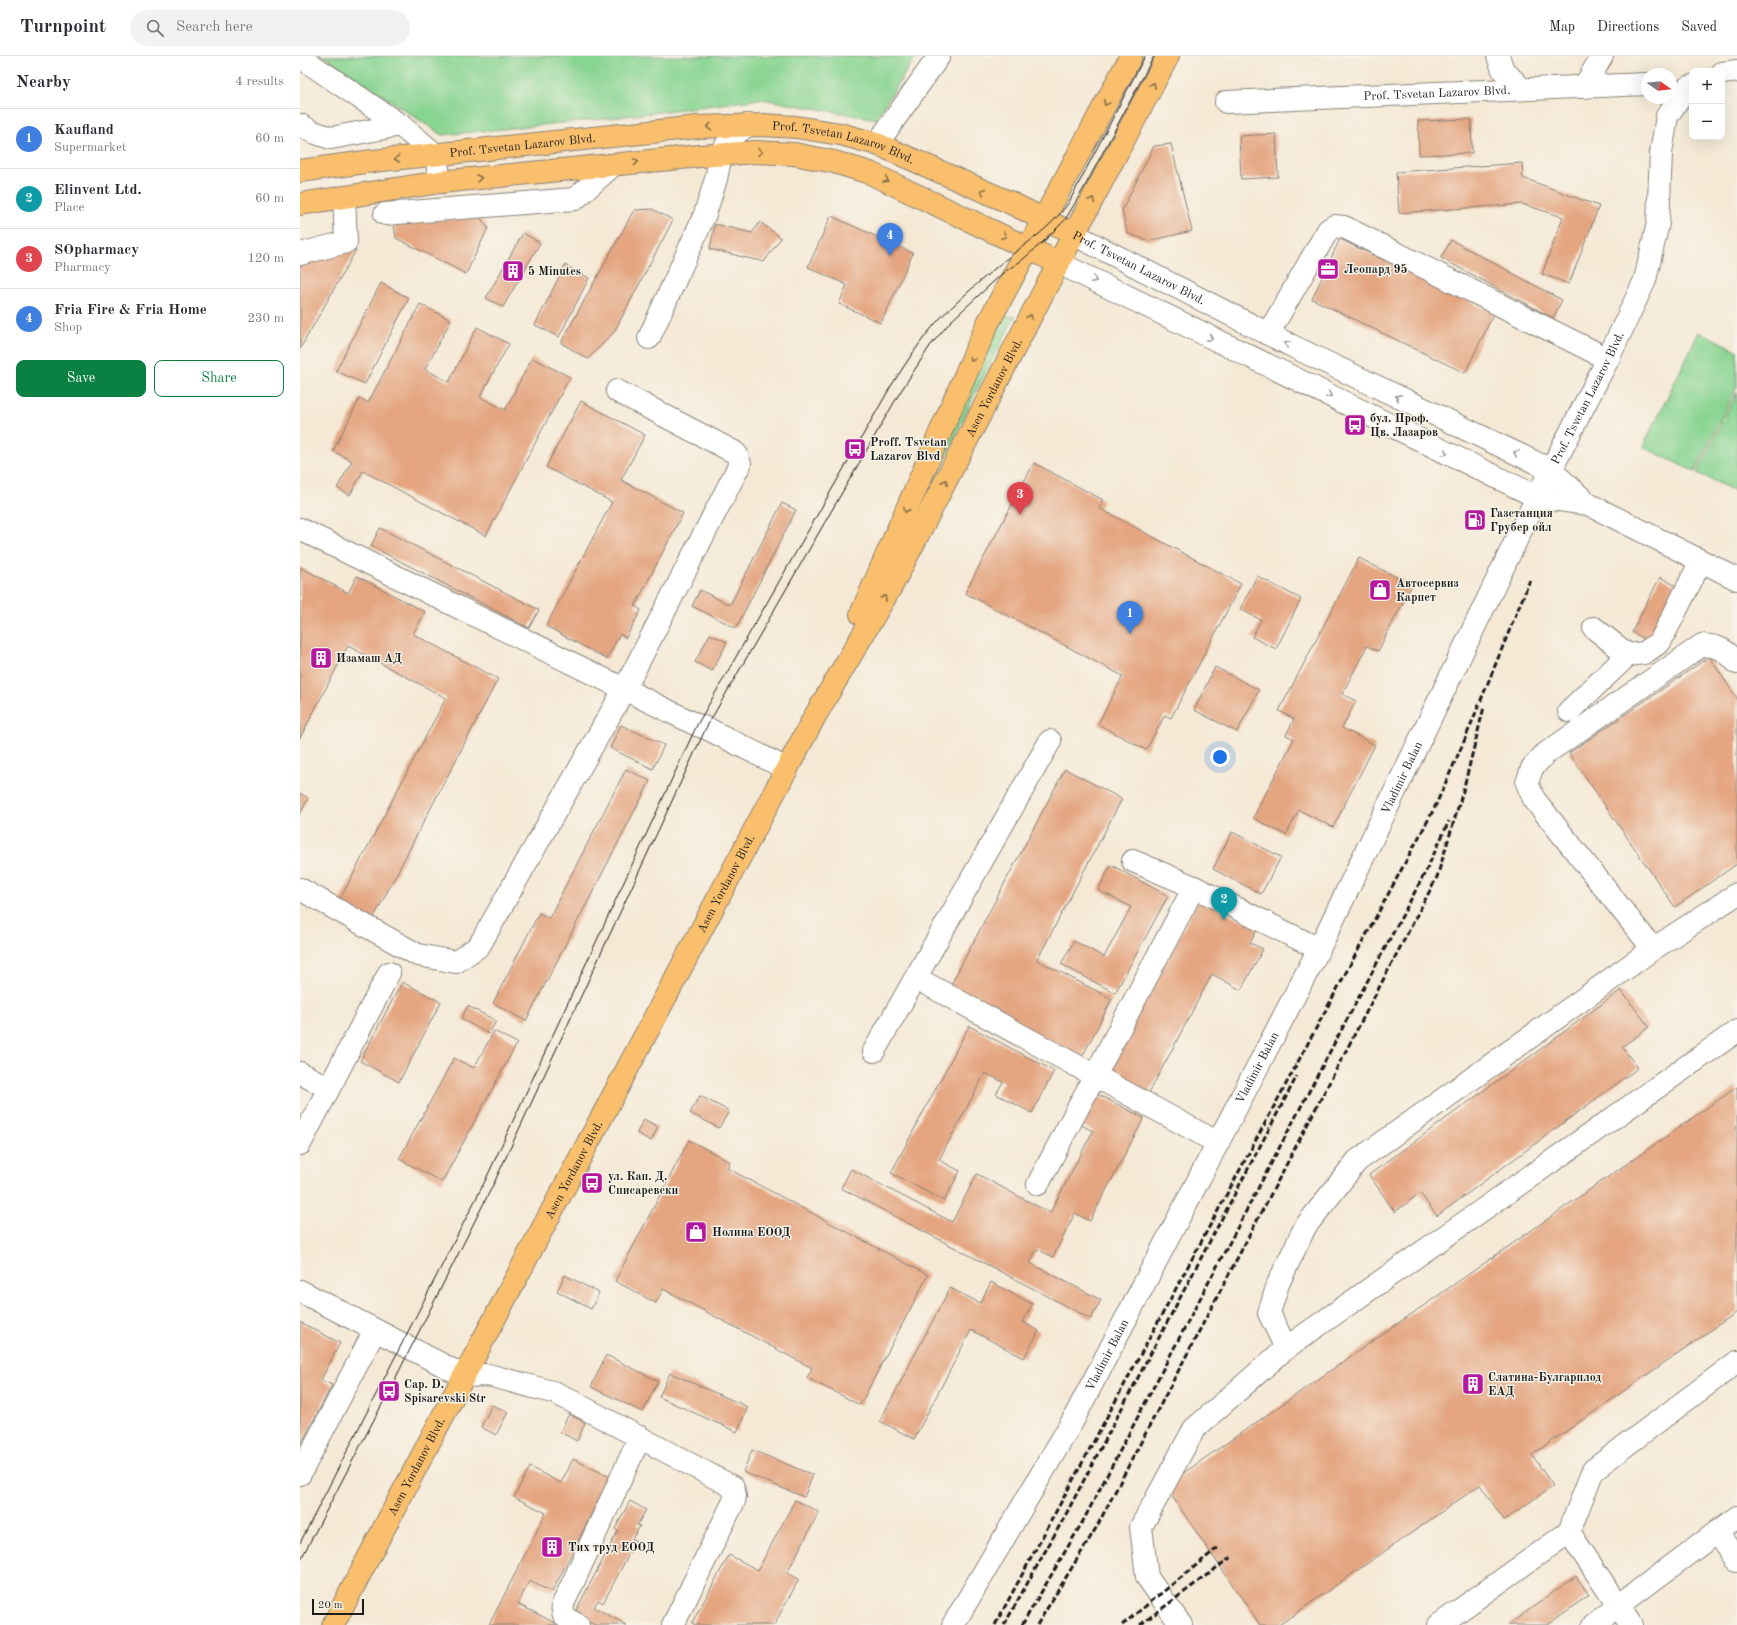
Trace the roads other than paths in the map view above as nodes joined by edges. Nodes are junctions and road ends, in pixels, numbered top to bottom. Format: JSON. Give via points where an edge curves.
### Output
{"nodes":[{"id":1,"x":939,"y":56,"type":"edge"},
{"id":2,"x":1131,"y":56,"type":"edge"},
{"id":3,"x":1168,"y":56,"type":"edge"},
{"id":4,"x":1498,"y":56,"type":"edge"},
{"id":5,"x":1602,"y":56,"type":"edge"},
{"id":6,"x":1729,"y":56,"type":"edge"},
{"id":7,"x":300,"y":57,"type":"edge"},
{"id":8,"x":1737,"y":62,"type":"edge"},
{"id":9,"x":1737,"y":71,"type":"edge"},
{"id":10,"x":1725,"y":73,"type":"edge"},
{"id":11,"x":1641,"y":84,"type":"edge"},
{"id":12,"x":1584,"y":87,"type":"junction"},
{"id":13,"x":1683,"y":87,"type":"edge"},
{"id":14,"x":1522,"y":89,"type":"junction"},
{"id":15,"x":1226,"y":102,"type":"dead end"},
{"id":16,"x":300,"y":125,"type":"edge"},
{"id":17,"x":400,"y":125,"type":"junction"},
{"id":18,"x":748,"y":125,"type":"junction"},
{"id":19,"x":877,"y":144,"type":"junction"},
{"id":20,"x":721,"y":154,"type":"junction"},
{"id":21,"x":436,"y":155,"type":"junction"},
{"id":22,"x":613,"y":165,"type":"junction"},
{"id":23,"x":300,"y":171,"type":"edge"},
{"id":24,"x":440,"y":182,"type":"junction"},
{"id":25,"x":344,"y":197,"type":"junction"},
{"id":26,"x":300,"y":204,"type":"edge"},
{"id":27,"x":386,"y":214,"type":"dead end"},
{"id":28,"x":1044,"y":219,"type":"junction"},
{"id":29,"x":1074,"y":234,"type":"junction"},
{"id":30,"x":1028,"y":248,"type":"junction"},
{"id":31,"x":300,"y":254,"type":"edge"},
{"id":32,"x":1059,"y":263,"type":"junction"},
{"id":33,"x":1268,"y":334,"type":"junction"},
{"id":34,"x":649,"y":338,"type":"dead end"},
{"id":35,"x":1608,"y":359,"type":"junction"},
{"id":36,"x":617,"y":391,"type":"dead end"},
{"id":37,"x":1551,"y":470,"type":"junction"},
{"id":38,"x":1537,"y":497,"type":"junction"},
{"id":39,"x":1588,"y":504,"type":"junction"},
{"id":40,"x":300,"y":529,"type":"edge"},
{"id":41,"x":1701,"y":561,"type":"junction"},
{"id":42,"x":1737,"y":579,"type":"edge"},
{"id":43,"x":1594,"y":628,"type":"dead end"},
{"id":44,"x":1628,"y":655,"type":"junction"},
{"id":45,"x":1737,"y":663,"type":"edge"},
{"id":46,"x":624,"y":690,"type":"junction"},
{"id":47,"x":1568,"y":711,"type":"dead end"},
{"id":48,"x":815,"y":716,"type":"junction"},
{"id":49,"x":1050,"y":741,"type":"dead end"},
{"id":50,"x":787,"y":769,"type":"junction"},
{"id":51,"x":1133,"y":861,"type":"dead end"},
{"id":52,"x":1194,"y":887,"type":"junction"},
{"id":53,"x":300,"y":889,"type":"edge"},
{"id":54,"x":1737,"y":894,"type":"edge"},
{"id":55,"x":1319,"y":949,"type":"junction"},
{"id":56,"x":1653,"y":949,"type":"junction"},
{"id":57,"x":389,"y":973,"type":"dead end"},
{"id":58,"x":916,"y":978,"type":"junction"},
{"id":59,"x":1737,"y":1031,"type":"edge"},
{"id":60,"x":874,"y":1051,"type":"dead end"},
{"id":61,"x":300,"y":1073,"type":"edge"},
{"id":62,"x":1095,"y":1075,"type":"junction"},
{"id":63,"x":329,"y":1088,"type":"junction"},
{"id":64,"x":1218,"y":1143,"type":"junction"},
{"id":65,"x":300,"y":1144,"type":"edge"},
{"id":66,"x":1038,"y":1184,"type":"dead end"},
{"id":67,"x":300,"y":1291,"type":"edge"},
{"id":68,"x":375,"y":1330,"type":"junction"},
{"id":69,"x":1286,"y":1348,"type":"junction"},
{"id":70,"x":1737,"y":1362,"type":"edge"},
{"id":71,"x":464,"y":1376,"type":"junction"},
{"id":72,"x":640,"y":1437,"type":"junction"},
{"id":73,"x":300,"y":1474,"type":"edge"},
{"id":74,"x":1737,"y":1517,"type":"edge"},
{"id":75,"x":1569,"y":1532,"type":"junction"},
{"id":76,"x":1717,"y":1532,"type":"junction"},
{"id":77,"x":1737,"y":1561,"type":"edge"},
{"id":78,"x":1618,"y":1606,"type":"junction"},
{"id":79,"x":333,"y":1625,"type":"edge"},
{"id":80,"x":578,"y":1625,"type":"edge"},
{"id":81,"x":673,"y":1625,"type":"edge"},
{"id":82,"x":954,"y":1625,"type":"edge"},
{"id":83,"x":1181,"y":1625,"type":"edge"},
{"id":84,"x":1439,"y":1625,"type":"edge"},
{"id":85,"x":1593,"y":1625,"type":"edge"},
{"id":86,"x":1631,"y":1625,"type":"edge"}],
"edges":[{"from":1,"to":19,"type":"street"},
{"from":2,"to":28,"type":"main road","name":"Asen Yordanov Blvd.","one_way":true},
{"from":29,"to":3,"type":"main road","name":"Asen Yordanov Blvd.","one_way":true},
{"from":4,"to":14,"type":"street","via":[[1503,70]]},
{"from":5,"to":12,"type":"street"},
{"from":6,"to":8,"type":"street"},
{"from":7,"to":17,"type":"street"},
{"from":9,"to":10,"type":"street"},
{"from":11,"to":12,"type":"street","name":"Prof. Tsvetan Lazarov Blvd."},
{"from":12,"to":14,"type":"street","name":"Prof. Tsvetan Lazarov Blvd."},
{"from":13,"to":35,"type":"street","name":"Prof. Tsvetan Lazarov Blvd.","via":[[1667,116],[1661,153],[1658,223],[1646,280]]},
{"from":14,"to":15,"type":"street","name":"Prof. Tsvetan Lazarov Blvd."},
{"from":16,"to":17,"type":"street","via":[[331,138]]},
{"from":17,"to":21,"type":"street"},
{"from":18,"to":19,"type":"main road","name":"Prof. Tsvetan Lazarov Blvd.","via":[[796,127],[840,134]]},
{"from":18,"to":20,"type":"street","via":[[731,137]]},
{"from":18,"to":21,"type":"main road","name":"Prof. Tsvetan Lazarov Blvd.","one_way":true,"via":[[698,127]]},
{"from":28,"to":19,"type":"main road","name":"Prof. Tsvetan Lazarov Blvd.","one_way":true},
{"from":22,"to":20,"type":"main road","name":"Prof. Tsvetan Lazarov Blvd.","one_way":true},
{"from":20,"to":30,"type":"main road","name":"Prof. Tsvetan Lazarov Blvd.","one_way":true,"via":[[794,154],[870,172]]},
{"from":20,"to":34,"type":"street","via":[[705,214]]},
{"from":21,"to":23,"type":"main road","name":"Prof. Tsvetan Lazarov Blvd.","one_way":true},
{"from":21,"to":24,"type":"street"},
{"from":24,"to":22,"type":"main road","name":"Prof. Tsvetan Lazarov Blvd.","one_way":true},
{"from":22,"to":27,"type":"street","via":[[575,199]]},
{"from":24,"to":25,"type":"main road","name":"Prof. Tsvetan Lazarov Blvd."},
{"from":25,"to":26,"type":"main road","name":"Prof. Tsvetan Lazarov Blvd."},
{"from":25,"to":31,"type":"street","via":[[346,242]]},
{"from":28,"to":29,"type":"main road","name":"Prof. Tsvetan Lazarov Blvd."},
{"from":28,"to":30,"type":"main road","name":"Asen Yordanov Blvd."},
{"from":29,"to":32,"type":"main road","name":"Asen Yordanov Blvd."},
{"from":29,"to":33,"type":"street","name":"Prof. Tsvetan Lazarov Blvd."},
{"from":30,"to":32,"type":"main road","name":"Prof. Tsvetan Lazarov Blvd."},
{"from":30,"to":48,"type":"main road","name":"Asen Yordanov Blvd.","one_way":true,"via":[[988,323]]},
{"from":32,"to":38,"type":"street","name":"Prof. Tsvetan Lazarov Blvd.","one_way":true},
{"from":48,"to":32,"type":"main road","name":"Asen Yordanov Blvd.","one_way":true,"via":[[890,587]]},
{"from":33,"to":35,"type":"street","via":[[1328,230],[1334,226],[1344,227]]},
{"from":37,"to":33,"type":"street","name":"Prof. Tsvetan Lazarov Blvd.","one_way":true},
{"from":35,"to":37,"type":"street","name":"Prof. Tsvetan Lazarov Blvd."},
{"from":36,"to":46,"type":"street","via":[[734,452],[738,455],[740,464]]},
{"from":37,"to":38,"type":"street","name":"Vladimir Balan"},
{"from":37,"to":39,"type":"street"},
{"from":38,"to":39,"type":"street","name":"Prof. Tsvetan Lazarov Blvd."},
{"from":38,"to":55,"type":"street","name":"Vladimir Balan"},
{"from":39,"to":41,"type":"street"},
{"from":40,"to":46,"type":"street"},
{"from":41,"to":42,"type":"street"},
{"from":41,"to":44,"type":"street","via":[[1660,642],[1644,653]]},
{"from":43,"to":44,"type":"street"},
{"from":44,"to":47,"type":"street"},
{"from":45,"to":56,"type":"street","via":[[1731,655],[1717,646],[1702,645],[1545,754],[1532,768],[1527,783],[1534,799]]},
{"from":46,"to":50,"type":"street"},
{"from":46,"to":53,"type":"street","via":[[479,946],[456,962],[418,955]]},
{"from":48,"to":50,"type":"main road","name":"Asen Yordanov Blvd."},
{"from":49,"to":58,"type":"street"},
{"from":50,"to":71,"type":"main road","name":"Asen Yordanov Blvd."},
{"from":51,"to":52,"type":"street"},
{"from":52,"to":55,"type":"street"},
{"from":52,"to":62,"type":"street"},
{"from":54,"to":56,"type":"street"},
{"from":55,"to":64,"type":"street","name":"Vladimir Balan"},
{"from":56,"to":69,"type":"street","via":[[1357,1161],[1305,1227],[1278,1284],[1269,1313]]},
{"from":57,"to":63,"type":"street"},
{"from":58,"to":60,"type":"street"},
{"from":58,"to":62,"type":"street"},
{"from":59,"to":69,"type":"street"},
{"from":61,"to":63,"type":"street"},
{"from":62,"to":64,"type":"street"},
{"from":62,"to":66,"type":"street"},
{"from":63,"to":65,"type":"street"},
{"from":64,"to":82,"type":"street","name":"Vladimir Balan","via":[[1072,1422]]},
{"from":67,"to":68,"type":"street"},
{"from":68,"to":71,"type":"street"},
{"from":68,"to":73,"type":"street"},
{"from":69,"to":83,"type":"street","via":[[1194,1429],[1141,1527],[1147,1577]]},
{"from":70,"to":75,"type":"street","via":[[1593,1470]]},
{"from":71,"to":72,"type":"street","via":[[488,1375],[556,1393]]},
{"from":71,"to":79,"type":"main road","name":"Asen Yordanov Blvd."},
{"from":72,"to":80,"type":"street","via":[[563,1604],[562,1615]]},
{"from":72,"to":81,"type":"street","via":[[729,1484],[735,1491],[734,1501]]},
{"from":74,"to":76,"type":"street"},
{"from":75,"to":78,"type":"street"},
{"from":75,"to":84,"type":"street"},
{"from":76,"to":77,"type":"street"},
{"from":76,"to":78,"type":"street"},
{"from":78,"to":85,"type":"street"},
{"from":78,"to":86,"type":"street"}]}
